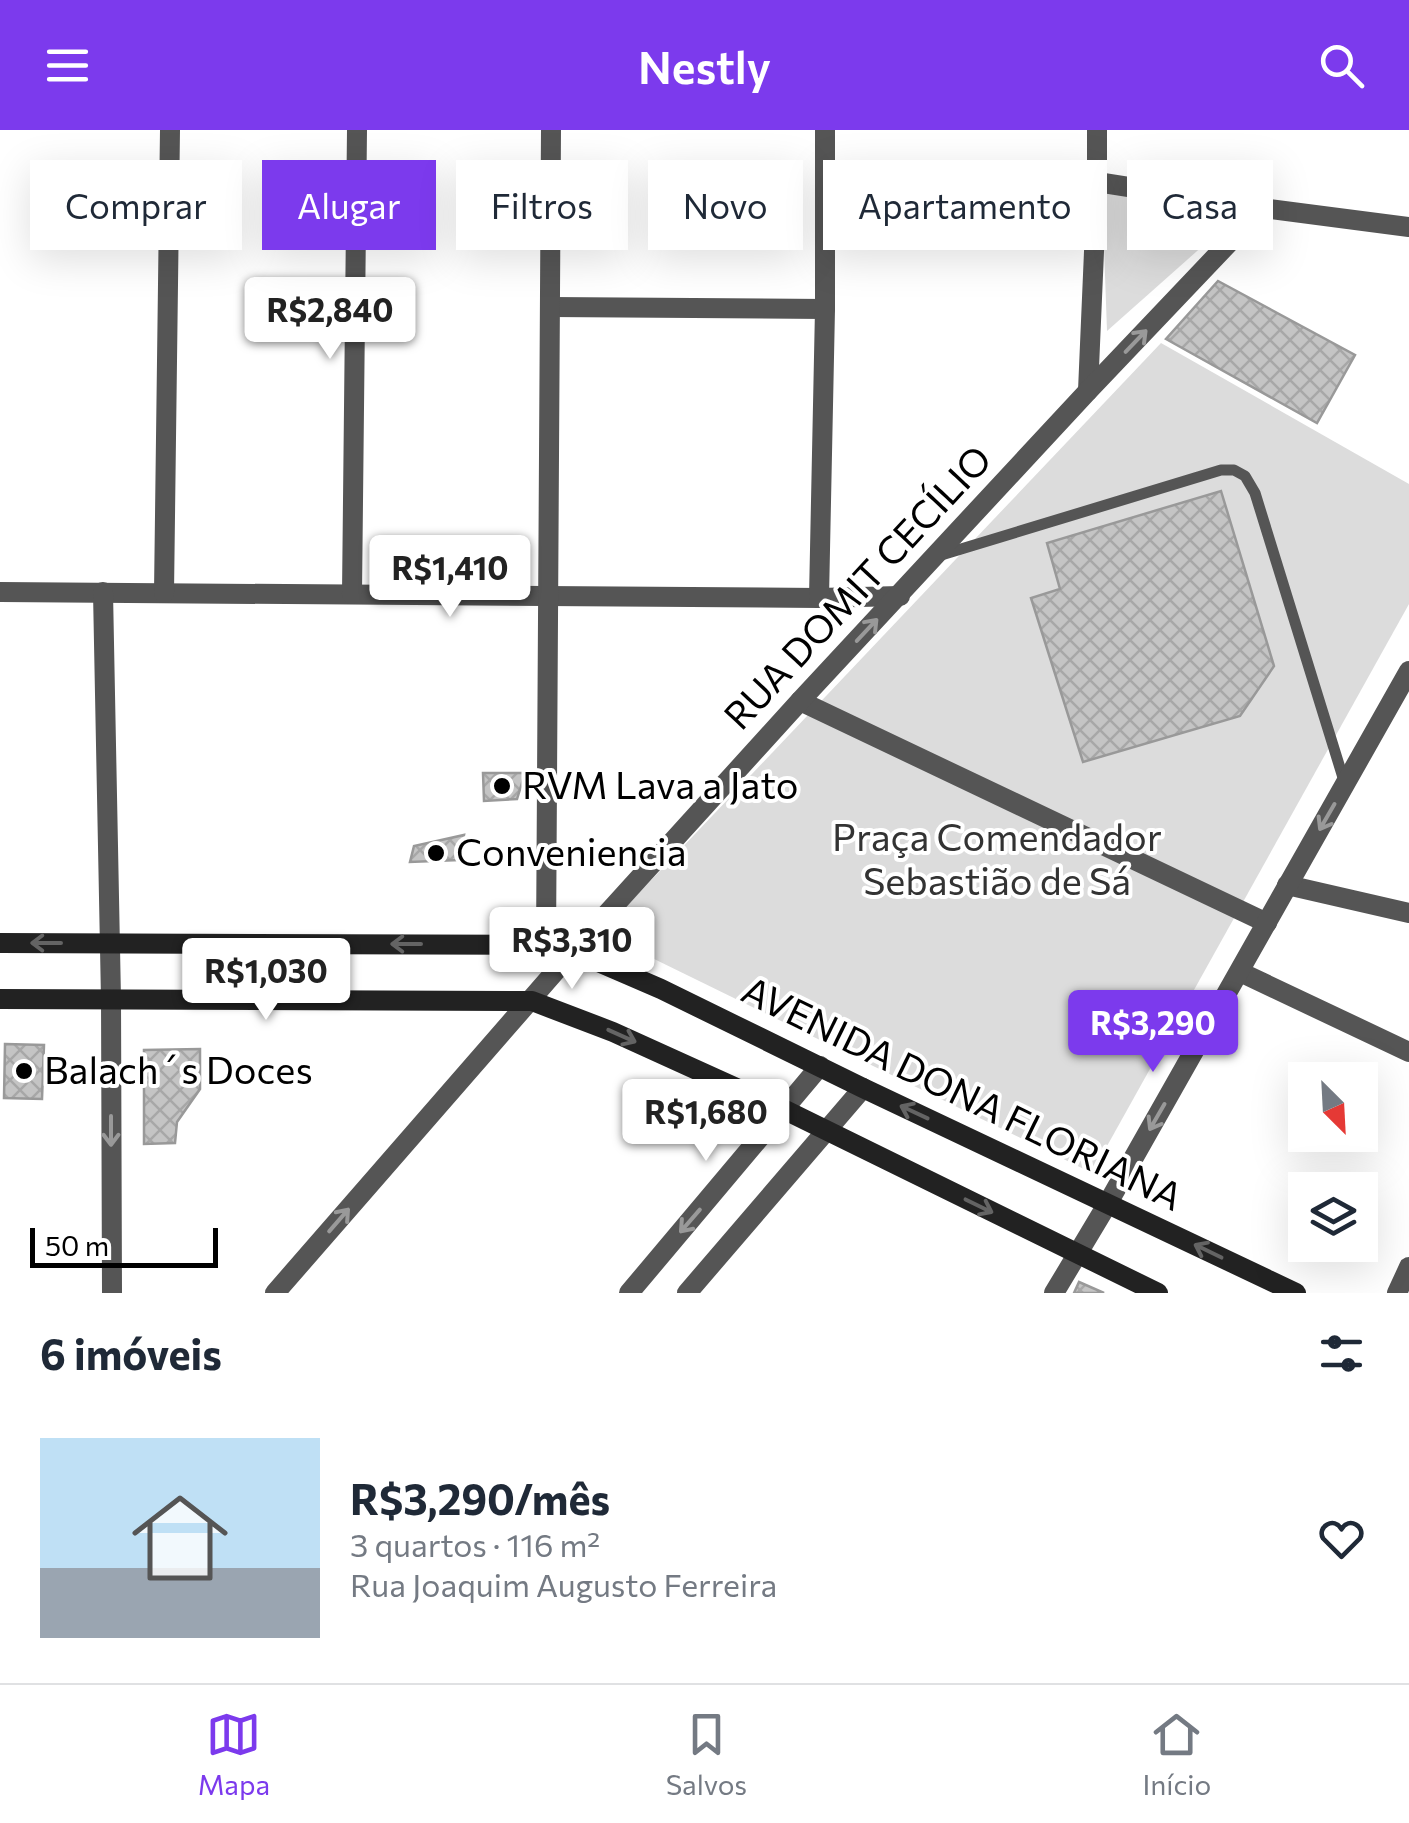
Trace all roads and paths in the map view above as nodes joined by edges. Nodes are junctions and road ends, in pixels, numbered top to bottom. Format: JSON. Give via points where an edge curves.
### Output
{"nodes":[{"id":1,"x":170,"y":130,"type":"edge"},
{"id":2,"x":357,"y":130,"type":"edge"},
{"id":3,"x":551,"y":130,"type":"edge"},
{"id":4,"x":825,"y":130,"type":"edge"},
{"id":5,"x":1098,"y":130,"type":"edge"},
{"id":6,"x":1097,"y":160,"type":"edge"},
{"id":7,"x":1273,"y":209,"type":"edge"},
{"id":8,"x":1409,"y":227,"type":"edge"},
{"id":9,"x":1094,"y":250,"type":"edge"},
{"id":10,"x":1222,"y":250,"type":"edge"},
{"id":11,"x":550,"y":307,"type":"junction"},
{"id":12,"x":825,"y":308,"type":"junction"},
{"id":13,"x":1088,"y":391,"type":"junction"},
{"id":14,"x":936,"y":557,"type":"junction"},
{"id":15,"x":0,"y":592,"type":"edge"},
{"id":16,"x":103,"y":592,"type":"junction"},
{"id":17,"x":164,"y":593,"type":"junction"},
{"id":18,"x":352,"y":594,"type":"junction"},
{"id":19,"x":549,"y":596,"type":"junction"},
{"id":20,"x":900,"y":596,"type":"junction"},
{"id":21,"x":819,"y":598,"type":"junction"},
{"id":22,"x":1409,"y":671,"type":"edge"},
{"id":23,"x":800,"y":701,"type":"junction"},
{"id":24,"x":1345,"y":784,"type":"junction"},
{"id":25,"x":1288,"y":886,"type":"junction"},
{"id":26,"x":1409,"y":913,"type":"edge"},
{"id":27,"x":1267,"y":923,"type":"junction"},
{"id":28,"x":0,"y":942,"type":"edge"},
{"id":29,"x":110,"y":943,"type":"junction"},
{"id":30,"x":546,"y":945,"type":"junction"},
{"id":31,"x":573,"y":951,"type":"junction"},
{"id":32,"x":1240,"y":972,"type":"junction"},
{"id":33,"x":0,"y":999,"type":"edge"},
{"id":34,"x":111,"y":999,"type":"junction"},
{"id":35,"x":532,"y":1000,"type":"junction"},
{"id":36,"x":1409,"y":1052,"type":"edge"},
{"id":37,"x":820,"y":1066,"type":"junction"},
{"id":38,"x":863,"y":1088,"type":"junction"},
{"id":39,"x":785,"y":1110,"type":"junction"},
{"id":40,"x":826,"y":1132,"type":"junction"},
{"id":41,"x":1108,"y":1203,"type":"junction"},
{"id":42,"x":1078,"y":1255,"type":"junction"},
{"id":43,"x":1409,"y":1267,"type":"edge"},
{"id":44,"x":112,"y":1293,"type":"edge"},
{"id":45,"x":274,"y":1293,"type":"edge"},
{"id":46,"x":629,"y":1293,"type":"edge"},
{"id":47,"x":687,"y":1293,"type":"edge"},
{"id":48,"x":1054,"y":1293,"type":"edge"},
{"id":49,"x":1158,"y":1293,"type":"edge"},
{"id":50,"x":1296,"y":1293,"type":"edge"},
{"id":51,"x":1397,"y":1293,"type":"edge"}],
"edges":[{"from":1,"to":17,"type":"street"},
{"from":2,"to":18,"type":"street"},
{"from":3,"to":11,"type":"street"},
{"from":4,"to":12,"type":"street"},
{"from":5,"to":6,"type":"street"},
{"from":7,"to":8,"type":"street"},
{"from":9,"to":13,"type":"street"},
{"from":13,"to":10,"type":"street","name":"RUA DOMIT CECÍLIO","one_way":true},
{"from":11,"to":12,"type":"street"},
{"from":11,"to":19,"type":"street"},
{"from":12,"to":21,"type":"street"},
{"from":13,"to":14,"type":"street","name":"RUA DOMIT CECÍLIO"},
{"from":14,"to":20,"type":"street","name":"RUA DOMIT CECÍLIO"},
{"from":14,"to":24,"type":"lane","via":[[1221,470],[1245,476]]},
{"from":15,"to":16,"type":"street"},
{"from":16,"to":17,"type":"street"},
{"from":16,"to":29,"type":"street"},
{"from":17,"to":18,"type":"street"},
{"from":18,"to":19,"type":"street"},
{"from":19,"to":21,"type":"street"},
{"from":19,"to":30,"type":"street"},
{"from":20,"to":21,"type":"street"},
{"from":23,"to":20,"type":"street","name":"RUA DOMIT CECÍLIO","one_way":true},
{"from":22,"to":24,"type":"street"},
{"from":23,"to":27,"type":"street"},
{"from":23,"to":31,"type":"street","name":"RUA DOMIT CECÍLIO"},
{"from":24,"to":25,"type":"street","one_way":true},
{"from":25,"to":26,"type":"street"},
{"from":25,"to":27,"type":"street"},
{"from":27,"to":32,"type":"street"},
{"from":29,"to":28,"type":"main road","name":"AVENIDA DONA FLORIANA","one_way":true},
{"from":30,"to":29,"type":"main road","name":"AVENIDA DONA FLORIANA","one_way":true},
{"from":29,"to":34,"type":"street"},
{"from":30,"to":31,"type":"main road","name":"AVENIDA DONA FLORIANA"},
{"from":31,"to":35,"type":"street","name":"RUA DOMIT CECÍLIO"},
{"from":31,"to":37,"type":"main road","name":"AVENIDA DONA FLORIANA"},
{"from":32,"to":36,"type":"street"},
{"from":32,"to":41,"type":"street","one_way":true},
{"from":33,"to":34,"type":"main road"},
{"from":34,"to":35,"type":"main road"},
{"from":34,"to":44,"type":"street","one_way":true},
{"from":35,"to":39,"type":"main road","one_way":true},
{"from":45,"to":35,"type":"street","name":"RUA DOMIT CECÍLIO","one_way":true},
{"from":37,"to":38,"type":"main road","name":"AVENIDA DONA FLORIANA"},
{"from":37,"to":39,"type":"street"},
{"from":38,"to":40,"type":"street"},
{"from":41,"to":38,"type":"main road","name":"AVENIDA DONA FLORIANA","one_way":true},
{"from":39,"to":40,"type":"main road"},
{"from":39,"to":46,"type":"street","one_way":true},
{"from":40,"to":42,"type":"main road","one_way":true},
{"from":40,"to":47,"type":"street"},
{"from":41,"to":42,"type":"street"},
{"from":50,"to":41,"type":"main road","name":"AVENIDA DONA FLORIANA","one_way":true},
{"from":42,"to":48,"type":"street"},
{"from":42,"to":49,"type":"main road"},
{"from":43,"to":51,"type":"street"}]}
